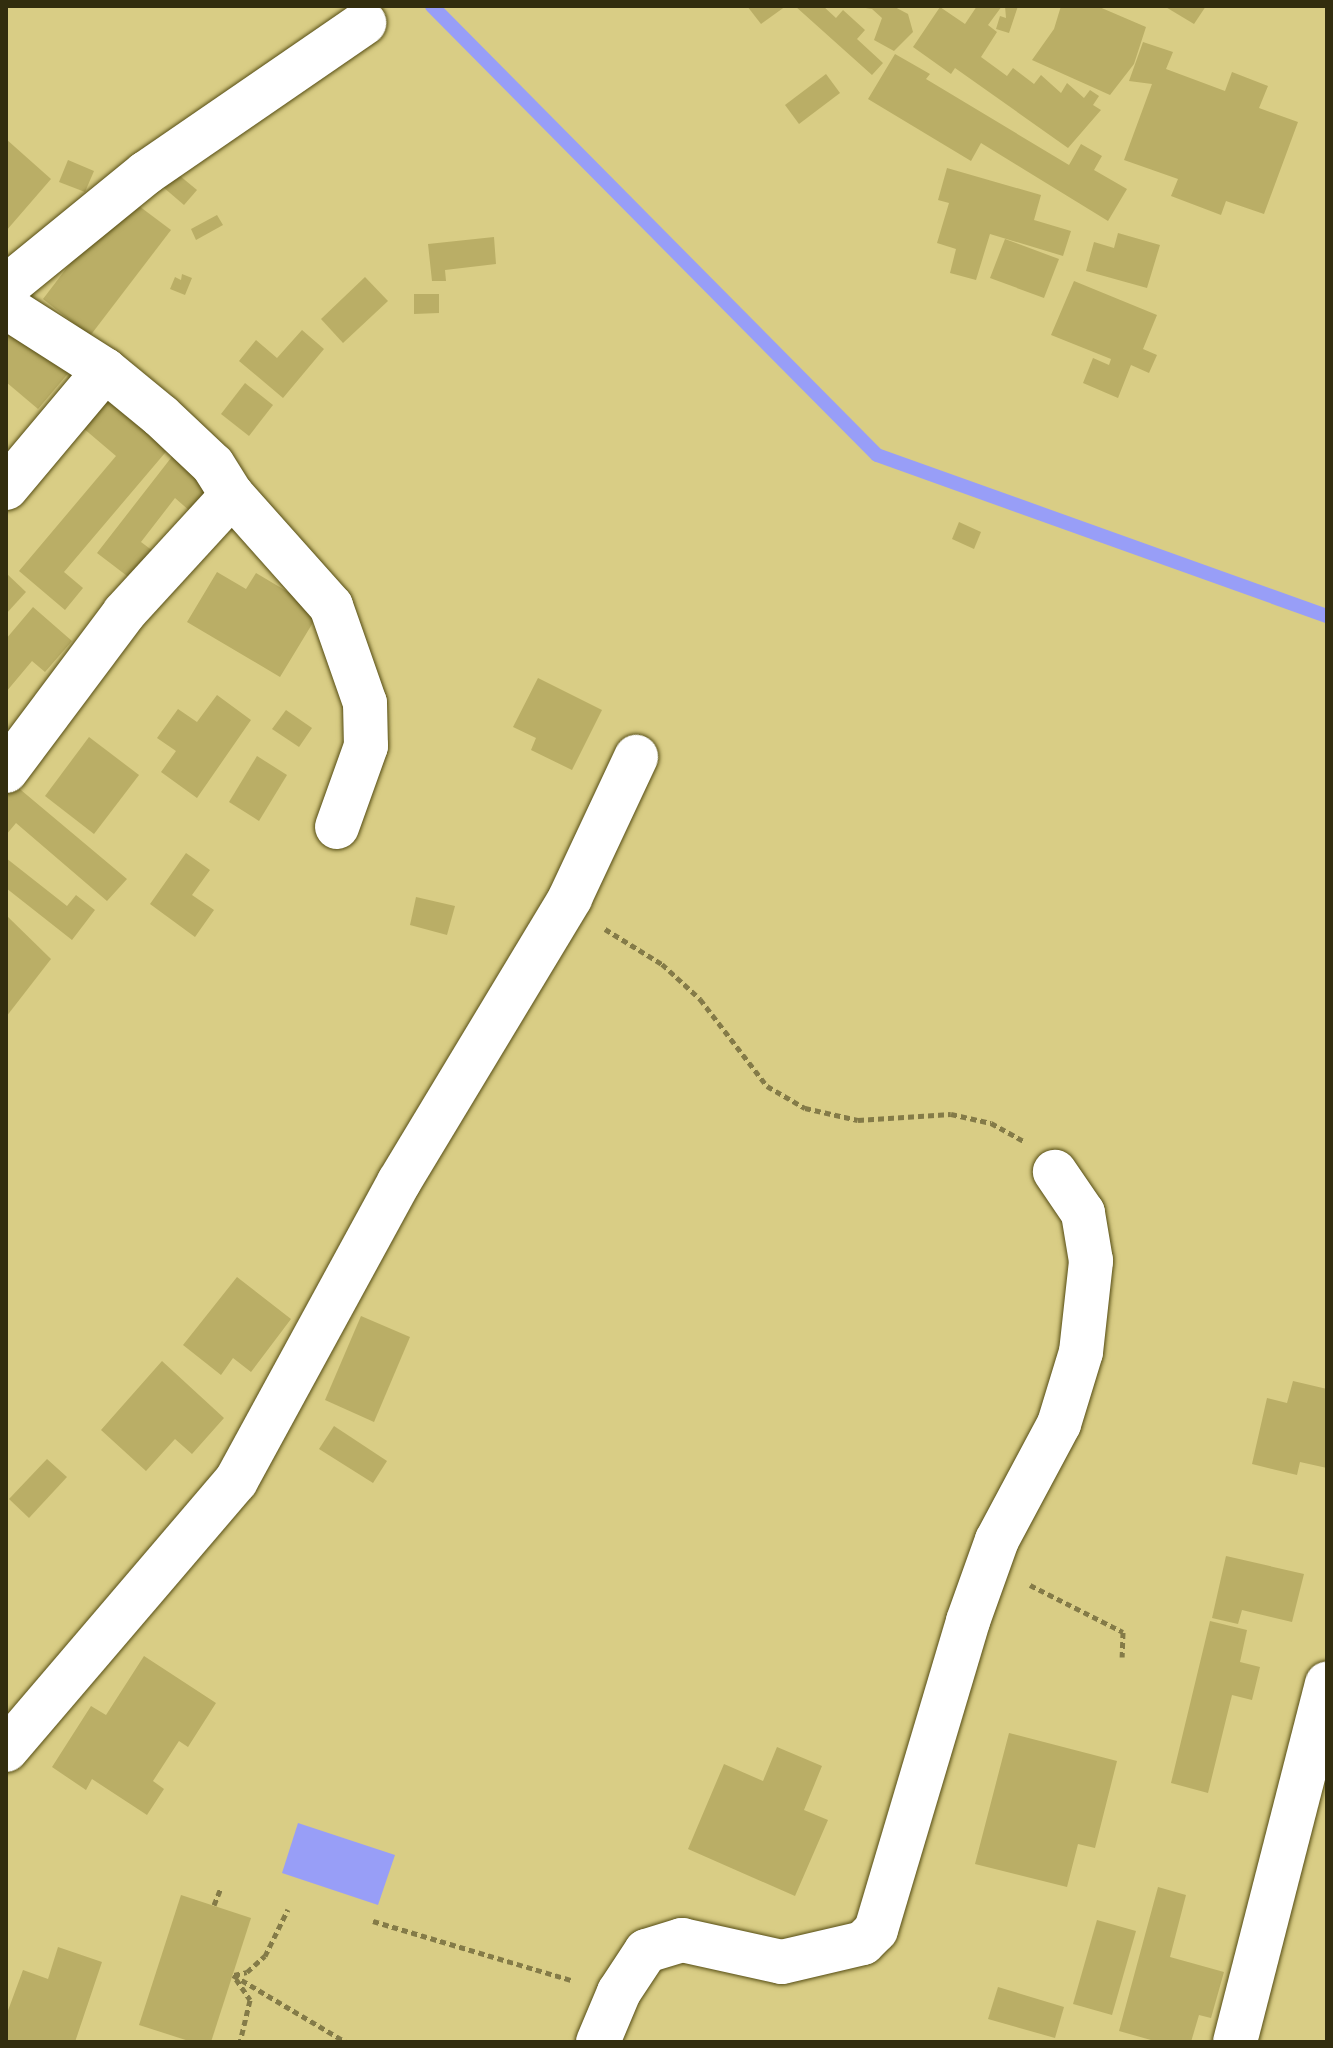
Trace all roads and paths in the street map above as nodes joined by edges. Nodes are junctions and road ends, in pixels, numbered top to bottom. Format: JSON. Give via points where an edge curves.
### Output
{"nodes":[{"id":1,"x":364,"y":23,"type":"dead end"},
{"id":2,"x":6,"y":287,"type":"edge"},
{"id":3,"x":6,"y":307,"type":"edge"},
{"id":4,"x":105,"y":370,"type":"junction"},
{"id":5,"x":6,"y":488,"type":"edge"},
{"id":6,"x":232,"y":495,"type":"junction"},
{"id":7,"x":636,"y":757,"type":"dead end"},
{"id":8,"x":6,"y":771,"type":"edge"},
{"id":9,"x":337,"y":827,"type":"dead end"},
{"id":10,"x":570,"y":898,"type":"junction"},
{"id":11,"x":1055,"y":1172,"type":"joint"},
{"id":12,"x":986,"y":1572,"type":"junction"},
{"id":13,"x":1122,"y":1657,"type":"dead end"},
{"id":14,"x":1327,"y":1684,"type":"edge"},
{"id":15,"x":6,"y":1750,"type":"edge"},
{"id":16,"x":221,"y":1888,"type":"dead end"},
{"id":17,"x":214,"y":1905,"type":"dead end"},
{"id":18,"x":288,"y":1909,"type":"dead end"},
{"id":19,"x":373,"y":1921,"type":"dead end"},
{"id":20,"x":233,"y":1975,"type":"junction"},
{"id":21,"x":619,"y":1992,"type":"junction"},
{"id":22,"x":240,"y":2042,"type":"edge"},
{"id":23,"x":346,"y":2042,"type":"edge"},
{"id":24,"x":598,"y":2042,"type":"edge"},
{"id":25,"x":1235,"y":2042,"type":"edge"}],
"edges":[{"from":1,"to":2,"type":"street","via":[[146,173]]},
{"from":3,"to":4,"type":"street"},
{"from":4,"to":5,"type":"street"},
{"from":4,"to":6,"type":"street","via":[[213,465]]},
{"from":6,"to":8,"type":"street","via":[[124,613]]},
{"from":6,"to":9,"type":"street","via":[[331,606],[348,645],[365,703],[366,746]]},
{"from":7,"to":10,"type":"street"},
{"from":10,"to":11,"type":"path","via":[[599,926],[662,964],[700,999],[767,1086],[805,1108],[858,1120],[951,1114],[991,1123],[1022,1140]]},
{"from":10,"to":15,"type":"street","via":[[399,1182],[236,1481]]},
{"from":11,"to":12,"type":"street","via":[[1083,1213],[1091,1261],[1081,1352],[1059,1424],[997,1540]]},
{"from":12,"to":13,"type":"path","via":[[1030,1585],[1110,1623],[1126,1639]]},
{"from":12,"to":21,"type":"street","via":[[876,1930],[863,1943],[782,1962],[682,1940],[646,1951]]},
{"from":14,"to":25,"type":"street"},
{"from":16,"to":17,"type":"path"},
{"from":18,"to":20,"type":"path","via":[[265,1956],[247,1972]]},
{"from":19,"to":21,"type":"path"},
{"from":20,"to":22,"type":"path","via":[[250,2000]]},
{"from":20,"to":23,"type":"path"},
{"from":21,"to":24,"type":"street"}]}
